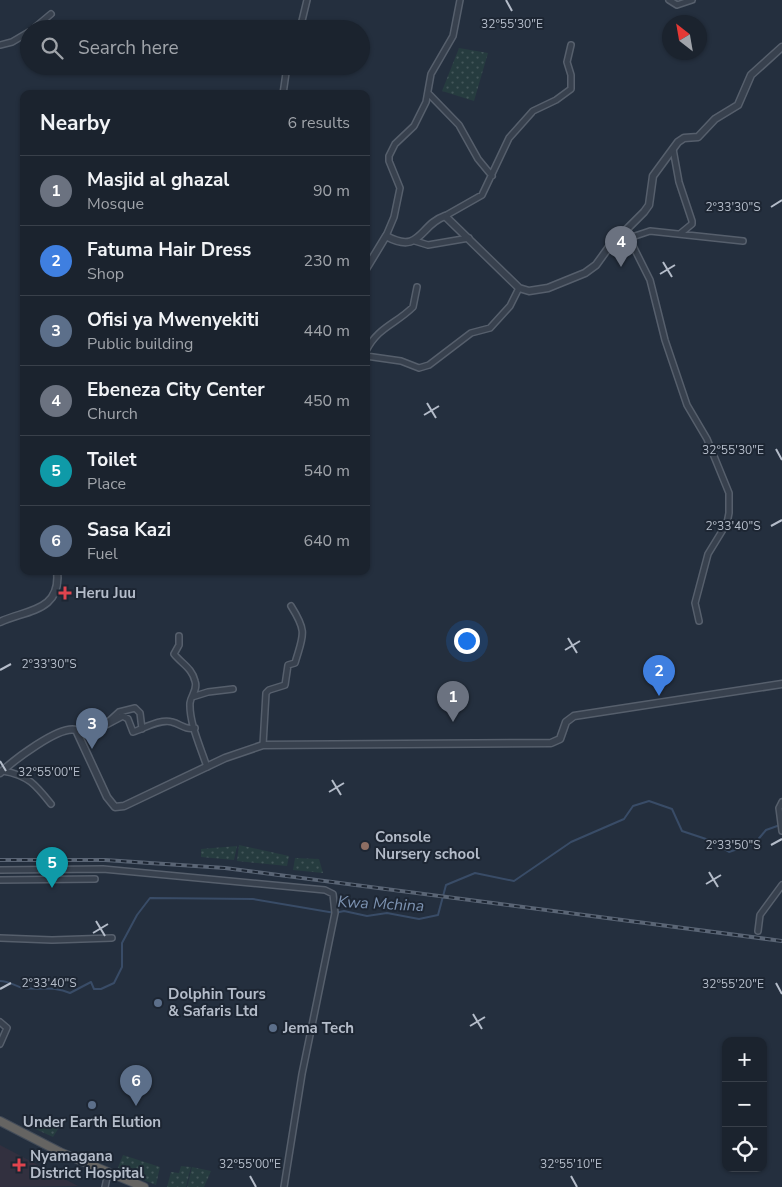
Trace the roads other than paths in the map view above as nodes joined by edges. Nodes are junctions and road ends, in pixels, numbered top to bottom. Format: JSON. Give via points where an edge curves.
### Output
{"nodes":[{"id":1,"x":307,"y":0,"type":"edge"},
{"id":2,"x":460,"y":0,"type":"edge"},
{"id":3,"x":669,"y":0,"type":"edge"},
{"id":4,"x":692,"y":0,"type":"edge"},
{"id":5,"x":52,"y":14,"type":"dead end"},
{"id":6,"x":44,"y":20,"type":"edge"},
{"id":7,"x":302,"y":20,"type":"edge"},
{"id":8,"x":20,"y":37,"type":"edge"},
{"id":9,"x":0,"y":45,"type":"edge"},
{"id":10,"x":571,"y":45,"type":"dead end"},
{"id":11,"x":782,"y":47,"type":"edge"},
{"id":12,"x":285,"y":75,"type":"edge"},
{"id":13,"x":283,"y":90,"type":"edge"},
{"id":14,"x":428,"y":93,"type":"junction"},
{"id":15,"x":673,"y":149,"type":"junction"},
{"id":16,"x":492,"y":176,"type":"junction"},
{"id":17,"x":446,"y":216,"type":"junction"},
{"id":18,"x":681,"y":233,"type":"junction"},
{"id":19,"x":386,"y":236,"type":"junction"},
{"id":20,"x":469,"y":238,"type":"junction"},
{"id":21,"x":629,"y":238,"type":"junction"},
{"id":22,"x":415,"y":241,"type":"junction"},
{"id":23,"x":743,"y":242,"type":"dead end"},
{"id":24,"x":614,"y":243,"type":"junction"},
{"id":25,"x":370,"y":262,"type":"edge"},
{"id":26,"x":417,"y":287,"type":"dead end"},
{"id":27,"x":519,"y":288,"type":"junction"},
{"id":28,"x":370,"y":343,"type":"edge"},
{"id":29,"x":370,"y":356,"type":"edge"},
{"id":30,"x":57,"y":575,"type":"edge"},
{"id":31,"x":291,"y":606,"type":"dead end"},
{"id":32,"x":699,"y":621,"type":"dead end"},
{"id":33,"x":0,"y":622,"type":"edge"},
{"id":34,"x":179,"y":636,"type":"dead end"},
{"id":35,"x":782,"y":684,"type":"edge"},
{"id":36,"x":233,"y":689,"type":"dead end"},
{"id":37,"x":192,"y":698,"type":"junction"},
{"id":38,"x":103,"y":725,"type":"junction"},
{"id":39,"x":194,"y":728,"type":"junction"},
{"id":40,"x":142,"y":729,"type":"junction"},
{"id":41,"x":79,"y":732,"type":"junction"},
{"id":42,"x":263,"y":745,"type":"junction"},
{"id":43,"x":207,"y":767,"type":"junction"},
{"id":44,"x":1,"y":772,"type":"edge"},
{"id":45,"x":782,"y":802,"type":"edge"},
{"id":46,"x":51,"y":804,"type":"dead end"},
{"id":47,"x":782,"y":831,"type":"edge"},
{"id":48,"x":0,"y":870,"type":"edge"},
{"id":49,"x":95,"y":879,"type":"dead end"},
{"id":50,"x":0,"y":880,"type":"edge"},
{"id":51,"x":782,"y":885,"type":"edge"},
{"id":52,"x":758,"y":932,"type":"dead end"},
{"id":53,"x":0,"y":938,"type":"edge"},
{"id":54,"x":112,"y":938,"type":"dead end"},
{"id":55,"x":0,"y":1022,"type":"edge"},
{"id":56,"x":0,"y":1044,"type":"edge"},
{"id":57,"x":0,"y":1121,"type":"edge"},
{"id":58,"x":108,"y":1173,"type":"junction"},
{"id":59,"x":105,"y":1187,"type":"edge"},
{"id":60,"x":144,"y":1187,"type":"edge"},
{"id":61,"x":284,"y":1187,"type":"edge"}],
"edges":[{"from":1,"to":7,"type":"street"},
{"from":2,"to":14,"type":"street","via":[[453,36],[431,74]]},
{"from":3,"to":4,"type":"street","via":[[677,5]]},
{"from":5,"to":6,"type":"street"},
{"from":8,"to":9,"type":"street"},
{"from":10,"to":16,"type":"street","via":[[566,62],[571,75],[571,89],[533,111],[516,129]]},
{"from":11,"to":15,"type":"street","via":[[751,75],[738,105],[715,119],[698,137],[684,138]]},
{"from":12,"to":13,"type":"street"},
{"from":14,"to":16,"type":"street","via":[[459,125],[478,159]]},
{"from":14,"to":19,"type":"street","via":[[414,126],[395,144],[389,156],[400,188]]},
{"from":15,"to":18,"type":"street","via":[[692,221]]},
{"from":15,"to":24,"type":"street","via":[[653,176],[644,212]]},
{"from":16,"to":17,"type":"street","via":[[479,198]]},
{"from":17,"to":20,"type":"street"},
{"from":17,"to":22,"type":"street"},
{"from":18,"to":21,"type":"street","via":[[650,231]]},
{"from":18,"to":23,"type":"street"},
{"from":19,"to":22,"type":"street","via":[[406,244]]},
{"from":19,"to":25,"type":"street"},
{"from":20,"to":22,"type":"street","via":[[428,245]]},
{"from":20,"to":27,"type":"street"},
{"from":21,"to":24,"type":"street"},
{"from":21,"to":32,"type":"street","via":[[650,280],[665,340],[687,405],[707,439],[729,493],[726,524],[708,554],[695,603]]},
{"from":24,"to":27,"type":"street","via":[[585,273],[548,288],[529,291]]},
{"from":26,"to":28,"type":"street","via":[[413,307],[388,324]]},
{"from":27,"to":29,"type":"street","via":[[510,306],[490,328],[471,333],[425,367]]},
{"from":30,"to":33,"type":"street","via":[[55,591],[45,604],[27,614]]},
{"from":31,"to":42,"type":"street","via":[[300,624],[303,642],[295,663],[288,665],[285,686],[266,693]]},
{"from":34,"to":37,"type":"street","via":[[174,654],[184,662],[195,679]]},
{"from":35,"to":42,"type":"street","via":[[574,716],[566,722],[560,739],[551,743]]},
{"from":36,"to":37,"type":"street"},
{"from":37,"to":39,"type":"street"},
{"from":38,"to":40,"type":"street","via":[[124,716],[131,731]]},
{"from":38,"to":40,"type":"street","via":[[119,712],[135,708],[140,713]]},
{"from":38,"to":41,"type":"street","via":[[90,726]]},
{"from":39,"to":40,"type":"street","via":[[186,729],[170,721]]},
{"from":39,"to":43,"type":"street"},
{"from":41,"to":43,"type":"street","via":[[110,804],[115,807],[124,806]]},
{"from":41,"to":44,"type":"street","via":[[72,728],[62,732],[34,747]]},
{"from":42,"to":43,"type":"street"},
{"from":44,"to":46,"type":"street","via":[[19,773],[30,780]]},
{"from":45,"to":47,"type":"street","via":[[779,808]]},
{"from":48,"to":61,"type":"street","via":[[102,869],[324,890],[333,894],[335,913],[302,1074]]},
{"from":49,"to":50,"type":"street"},
{"from":51,"to":52,"type":"street","via":[[760,915]]},
{"from":53,"to":54,"type":"street"},
{"from":55,"to":56,"type":"street","via":[[7,1028]]},
{"from":57,"to":58,"type":"highway"},
{"from":58,"to":59,"type":"street"},
{"from":58,"to":60,"type":"highway"}]}
